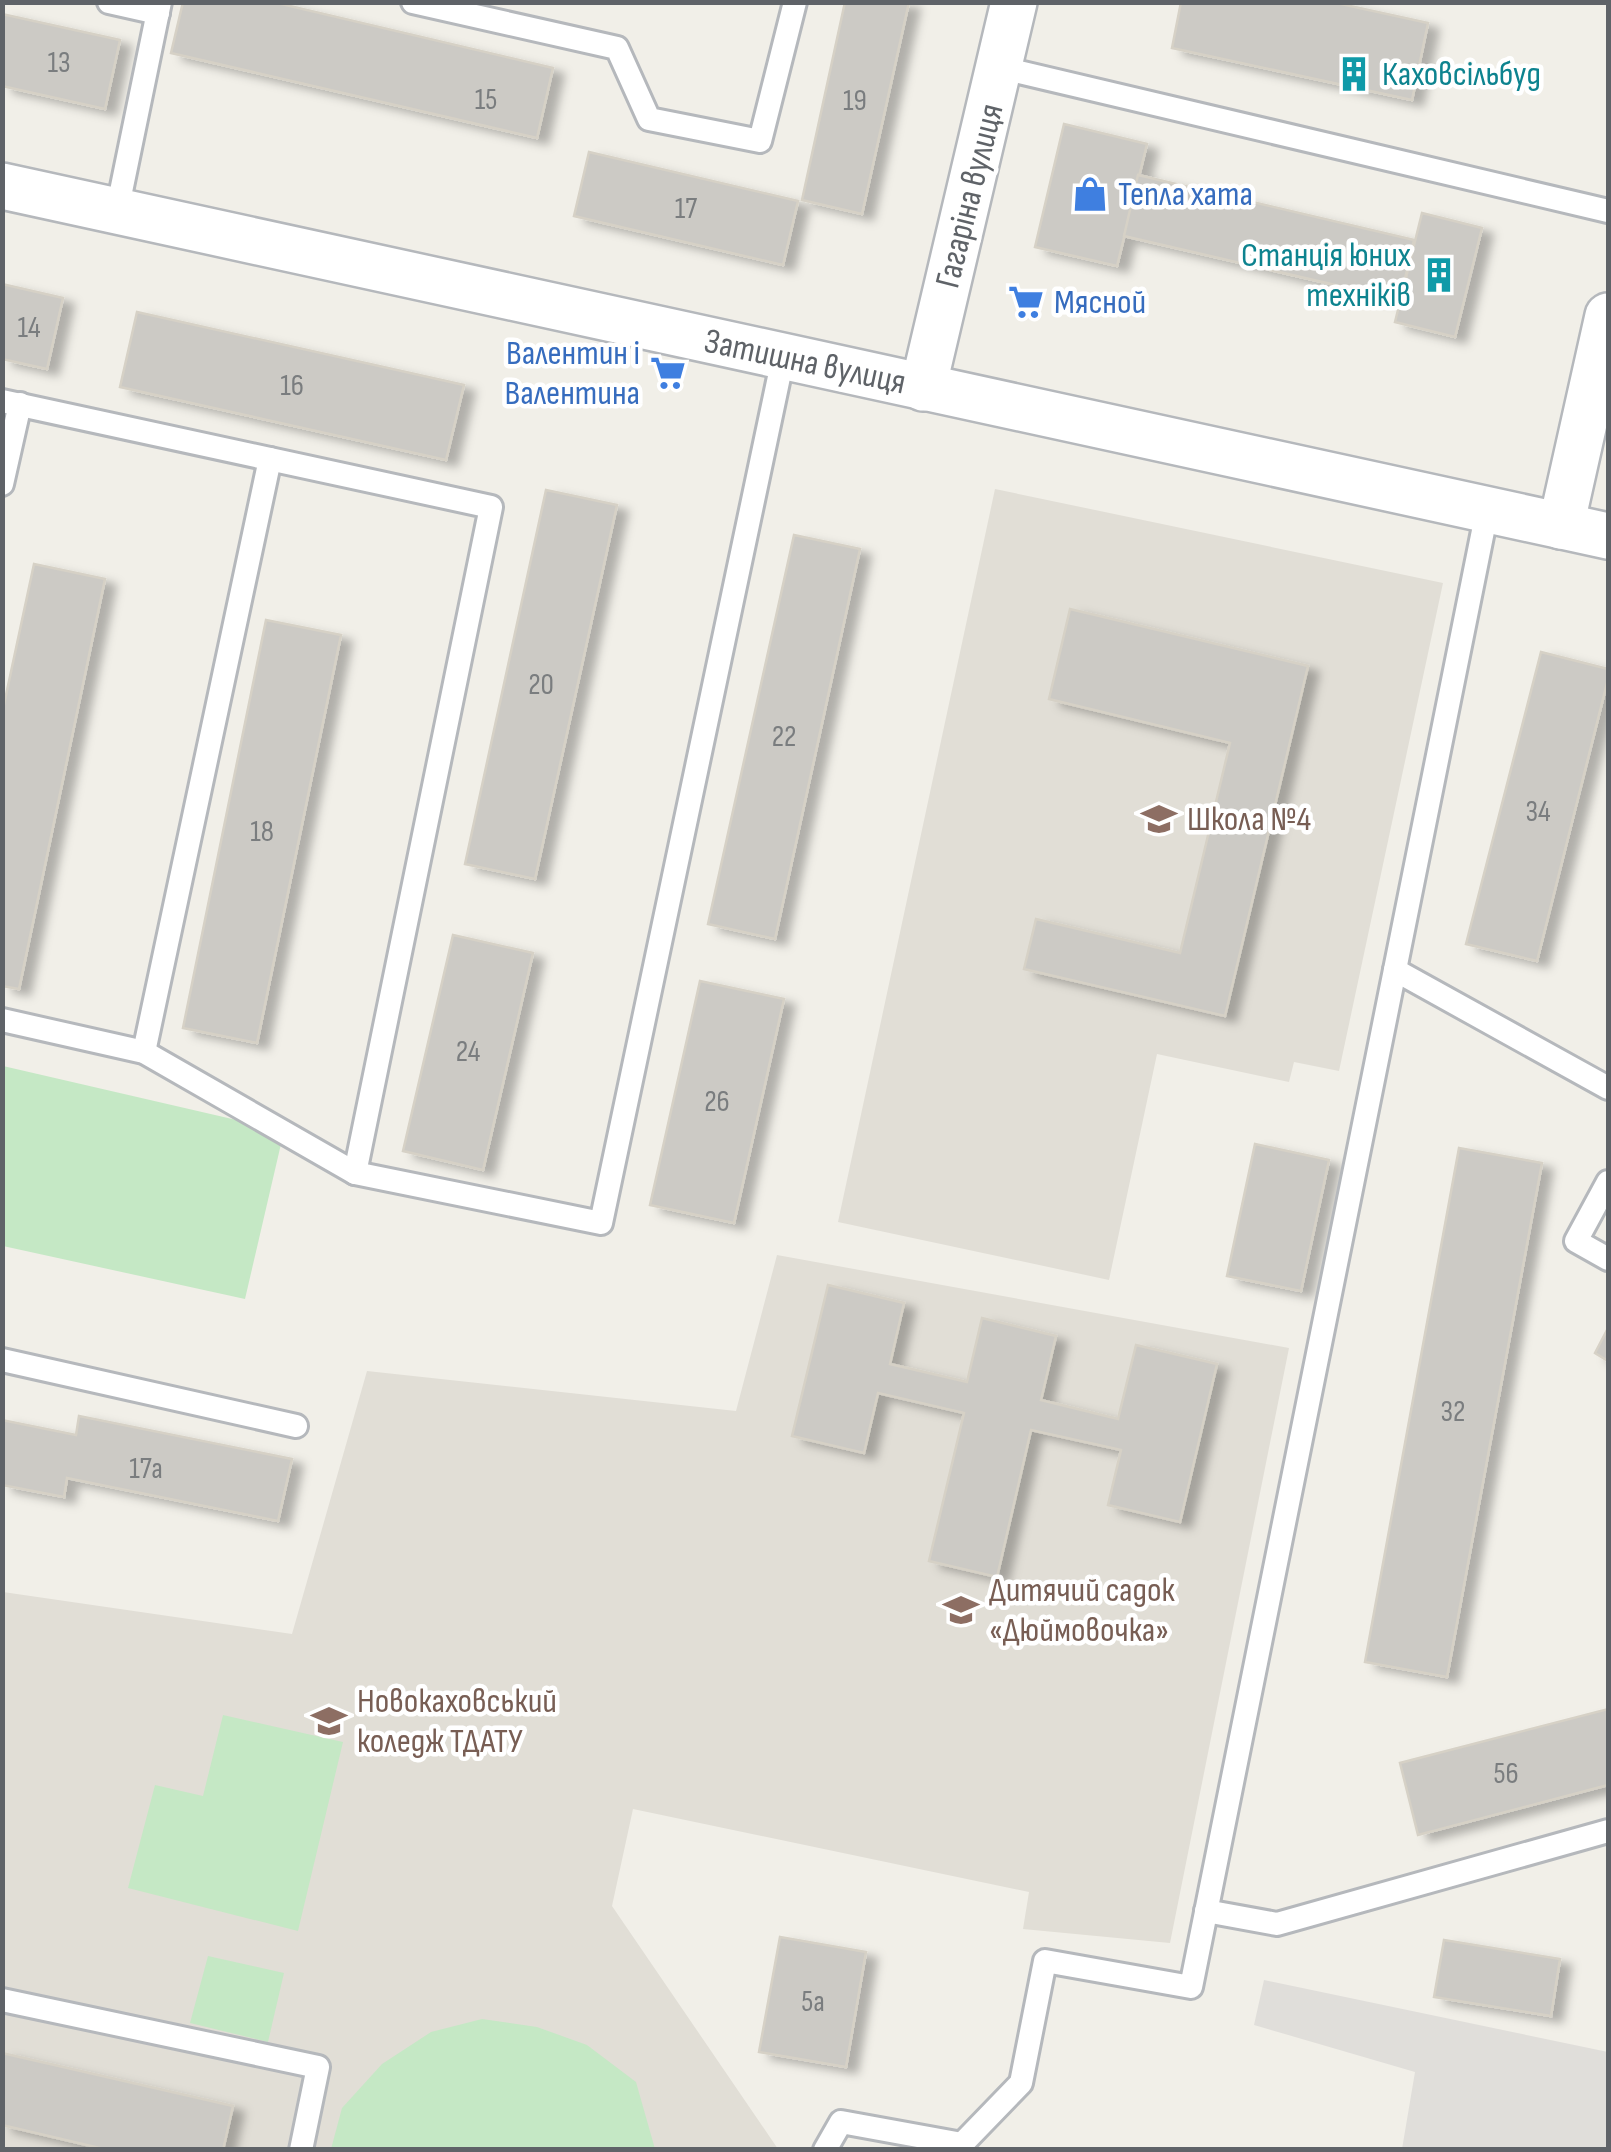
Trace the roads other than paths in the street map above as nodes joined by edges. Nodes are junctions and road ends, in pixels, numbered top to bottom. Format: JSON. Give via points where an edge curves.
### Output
{"nodes":[{"id":1,"x":108,"y":2,"type":"edge"},
{"id":2,"x":413,"y":2,"type":"edge"},
{"id":3,"x":795,"y":2,"type":"edge"},
{"id":4,"x":1014,"y":2,"type":"edge"},
{"id":5,"x":159,"y":8,"type":"edge"},
{"id":6,"x":1002,"y":68,"type":"junction"},
{"id":7,"x":2,"y":186,"type":"edge"},
{"id":8,"x":117,"y":211,"type":"junction"},
{"id":9,"x":1608,"y":211,"type":"edge"},
{"id":10,"x":1608,"y":316,"type":"edge"},
{"id":11,"x":783,"y":358,"type":"junction"},
{"id":12,"x":922,"y":388,"type":"junction"},
{"id":13,"x":11,"y":403,"type":"edge"},
{"id":14,"x":270,"y":459,"type":"junction"},
{"id":15,"x":2,"y":484,"type":"edge"},
{"id":16,"x":1488,"y":511,"type":"junction"},
{"id":17,"x":1561,"y":526,"type":"junction"},
{"id":18,"x":1608,"y":536,"type":"edge"},
{"id":19,"x":1395,"y":970,"type":"junction"},
{"id":20,"x":2,"y":1020,"type":"edge"},
{"id":21,"x":144,"y":1052,"type":"junction"},
{"id":22,"x":1608,"y":1088,"type":"edge"},
{"id":23,"x":355,"y":1173,"type":"junction"},
{"id":24,"x":1608,"y":1182,"type":"edge"},
{"id":25,"x":1608,"y":1259,"type":"edge"},
{"id":26,"x":2,"y":1360,"type":"edge"},
{"id":27,"x":296,"y":1426,"type":"dead end"},
{"id":28,"x":1608,"y":1830,"type":"edge"},
{"id":29,"x":1206,"y":1911,"type":"junction"},
{"id":30,"x":2,"y":2000,"type":"edge"},
{"id":31,"x":301,"y":2150,"type":"edge"},
{"id":32,"x":826,"y":2150,"type":"edge"}],
"edges":[{"from":1,"to":5,"type":"lane"},
{"from":2,"to":3,"type":"lane","via":[[617,48],[649,119],[760,142]]},
{"from":4,"to":6,"type":"street","name":"Гагаріна вулиця"},
{"from":5,"to":8,"type":"lane"},
{"from":6,"to":9,"type":"lane"},
{"from":6,"to":12,"type":"street","name":"Гагаріна вулиця"},
{"from":7,"to":8,"type":"street","name":"Затишна вулиця"},
{"from":8,"to":11,"type":"street","name":"Затишна вулиця"},
{"from":10,"to":17,"type":"street"},
{"from":11,"to":12,"type":"street","name":"Затишна вулиця"},
{"from":11,"to":23,"type":"lane","via":[[601,1224]]},
{"from":12,"to":16,"type":"street","name":"Затишна вулиця"},
{"from":13,"to":14,"type":"lane"},
{"from":13,"to":15,"type":"lane"},
{"from":14,"to":21,"type":"lane"},
{"from":14,"to":23,"type":"lane","via":[[491,506]]},
{"from":16,"to":17,"type":"street","name":"Затишна вулиця"},
{"from":16,"to":19,"type":"lane"},
{"from":17,"to":18,"type":"street","name":"Затишна вулиця"},
{"from":19,"to":22,"type":"lane"},
{"from":19,"to":29,"type":"lane"},
{"from":20,"to":21,"type":"lane"},
{"from":21,"to":23,"type":"lane"},
{"from":24,"to":25,"type":"lane","via":[[1576,1241]]},
{"from":26,"to":27,"type":"lane"},
{"from":28,"to":29,"type":"lane","via":[[1277,1924]]},
{"from":29,"to":32,"type":"lane","via":[[1191,1987],[1045,1961],[1021,2084],[962,2144],[841,2122]]},
{"from":30,"to":31,"type":"lane","via":[[318,2068]]}]}
